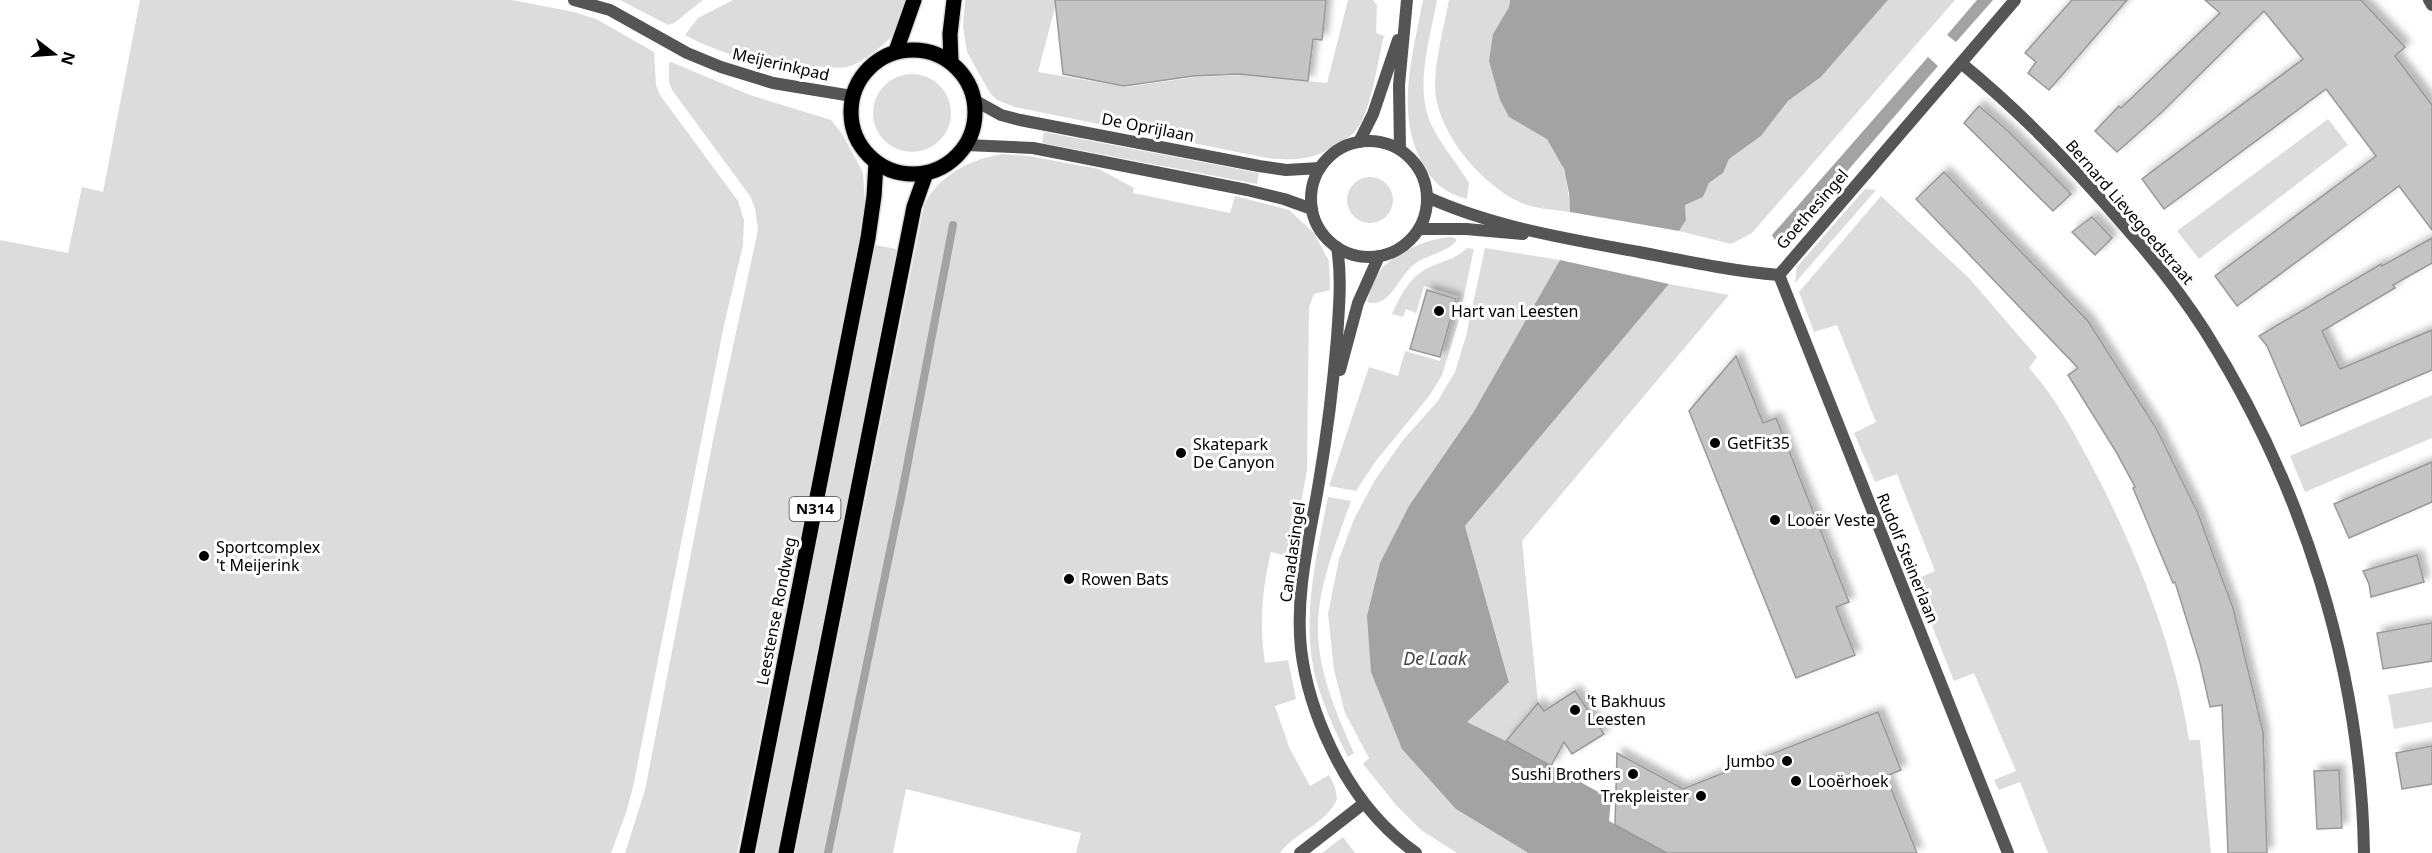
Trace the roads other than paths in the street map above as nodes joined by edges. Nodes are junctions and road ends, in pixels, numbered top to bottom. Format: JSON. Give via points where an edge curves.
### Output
{"nodes":[{"id":1,"x":574,"y":0,"type":"edge"},
{"id":2,"x":914,"y":0,"type":"edge"},
{"id":3,"x":954,"y":0,"type":"edge"},
{"id":4,"x":1407,"y":0,"type":"edge"},
{"id":5,"x":2015,"y":0,"type":"edge"},
{"id":6,"x":2428,"y":0,"type":"edge"},
{"id":7,"x":2432,"y":4,"type":"edge"},
{"id":8,"x":1404,"y":22,"type":"junction"},
{"id":9,"x":896,"y":51,"type":"junction"},
{"id":10,"x":951,"y":62,"type":"junction"},
{"id":11,"x":1961,"y":63,"type":"junction"},
{"id":12,"x":852,"y":96,"type":"junction"},
{"id":13,"x":974,"y":100,"type":"junction"},
{"id":14,"x":1359,"y":142,"type":"junction"},
{"id":15,"x":966,"y":145,"type":"junction"},
{"id":16,"x":1400,"y":149,"type":"junction"},
{"id":17,"x":876,"y":163,"type":"junction"},
{"id":18,"x":1320,"y":168,"type":"junction"},
{"id":19,"x":926,"y":173,"type":"junction"},
{"id":20,"x":1427,"y":197,"type":"junction"},
{"id":21,"x":1312,"y":209,"type":"junction"},
{"id":22,"x":1419,"y":229,"type":"junction"},
{"id":23,"x":1563,"y":238,"type":"junction"},
{"id":24,"x":1337,"y":247,"type":"junction"},
{"id":25,"x":1379,"y":256,"type":"junction"},
{"id":26,"x":1779,"y":274,"type":"junction"},
{"id":27,"x":1332,"y":400,"type":"junction"},
{"id":28,"x":1364,"y":804,"type":"junction"},
{"id":29,"x":747,"y":853,"type":"edge"},
{"id":30,"x":786,"y":853,"type":"edge"},
{"id":31,"x":1300,"y":853,"type":"edge"},
{"id":32,"x":1416,"y":853,"type":"edge"},
{"id":33,"x":2008,"y":853,"type":"edge"},
{"id":34,"x":2364,"y":853,"type":"edge"}],
"edges":[{"from":1,"to":12,"type":"street","name":"Meijerinkpad","via":[[610,10],[678,49],[721,67],[773,82]]},
{"from":2,"to":9,"type":"main road"},
{"from":3,"to":10,"type":"main road"},
{"from":4,"to":8,"type":"street"},
{"from":5,"to":11,"type":"street","name":"Goethesingel"},
{"from":6,"to":7,"type":"street"},
{"from":8,"to":14,"type":"street","via":[[1373,114]]},
{"from":8,"to":16,"type":"street","via":[[1399,85]]},
{"from":9,"to":10,"type":"main road","via":[[914,49]]},
{"from":9,"to":12,"type":"main road","via":[[876,60],[861,76]]},
{"from":10,"to":13,"type":"main road","via":[[969,85]]},
{"from":11,"to":26,"type":"street","name":"Goethesingel"},
{"from":11,"to":34,"type":"street","name":"Bernard Lievegoedstraat","via":[[2043,136],[2143,247],[2204,330],[2255,419],[2309,549],[2341,658],[2360,775]]},
{"from":12,"to":17,"type":"main road","via":[[853,133]]},
{"from":13,"to":15,"type":"main road","via":[[975,116]]},
{"from":13,"to":18,"type":"street","name":"De Oprijlaan","via":[[1020,120],[1259,166]]},
{"from":14,"to":16,"type":"street","via":[[1383,142]]},
{"from":14,"to":18,"type":"street","via":[[1331,155]]},
{"from":15,"to":19,"type":"main road","via":[[949,163]]},
{"from":15,"to":21,"type":"street","via":[[1033,148],[1237,188]]},
{"from":16,"to":20,"type":"street","via":[[1423,177]]},
{"from":17,"to":19,"type":"main road","via":[[900,174]]},
{"from":17,"to":29,"type":"main road","name":"Leestense Rondweg","number":"N314","via":[[868,238]]},
{"from":18,"to":21,"type":"street","via":[[1313,186]]},
{"from":19,"to":30,"type":"main road","number":"N314","via":[[914,207]]},
{"from":20,"to":22,"type":"street"},
{"from":20,"to":23,"type":"street","name":"Goethesingel","via":[[1470,214]]},
{"from":21,"to":24,"type":"street","via":[[1323,234]]},
{"from":22,"to":23,"type":"street","name":"Goethesingel"},
{"from":22,"to":25,"type":"street","via":[[1410,241]]},
{"from":23,"to":26,"type":"street","name":"Goethesingel","via":[[1747,272]]},
{"from":24,"to":25,"type":"street","via":[[1365,257]]},
{"from":24,"to":27,"type":"street","name":"Canadasingel","via":[[1340,298]]},
{"from":25,"to":27,"type":"street","name":"Canadasingel","via":[[1358,303]]},
{"from":26,"to":33,"type":"street","name":"Rudolf Steinerlaan"},
{"from":27,"to":28,"type":"street","name":"Canadasingel","via":[[1304,563],[1301,649],[1320,726]]},
{"from":28,"to":31,"type":"street"},
{"from":28,"to":32,"type":"street","name":"Canadasingel"}]}
